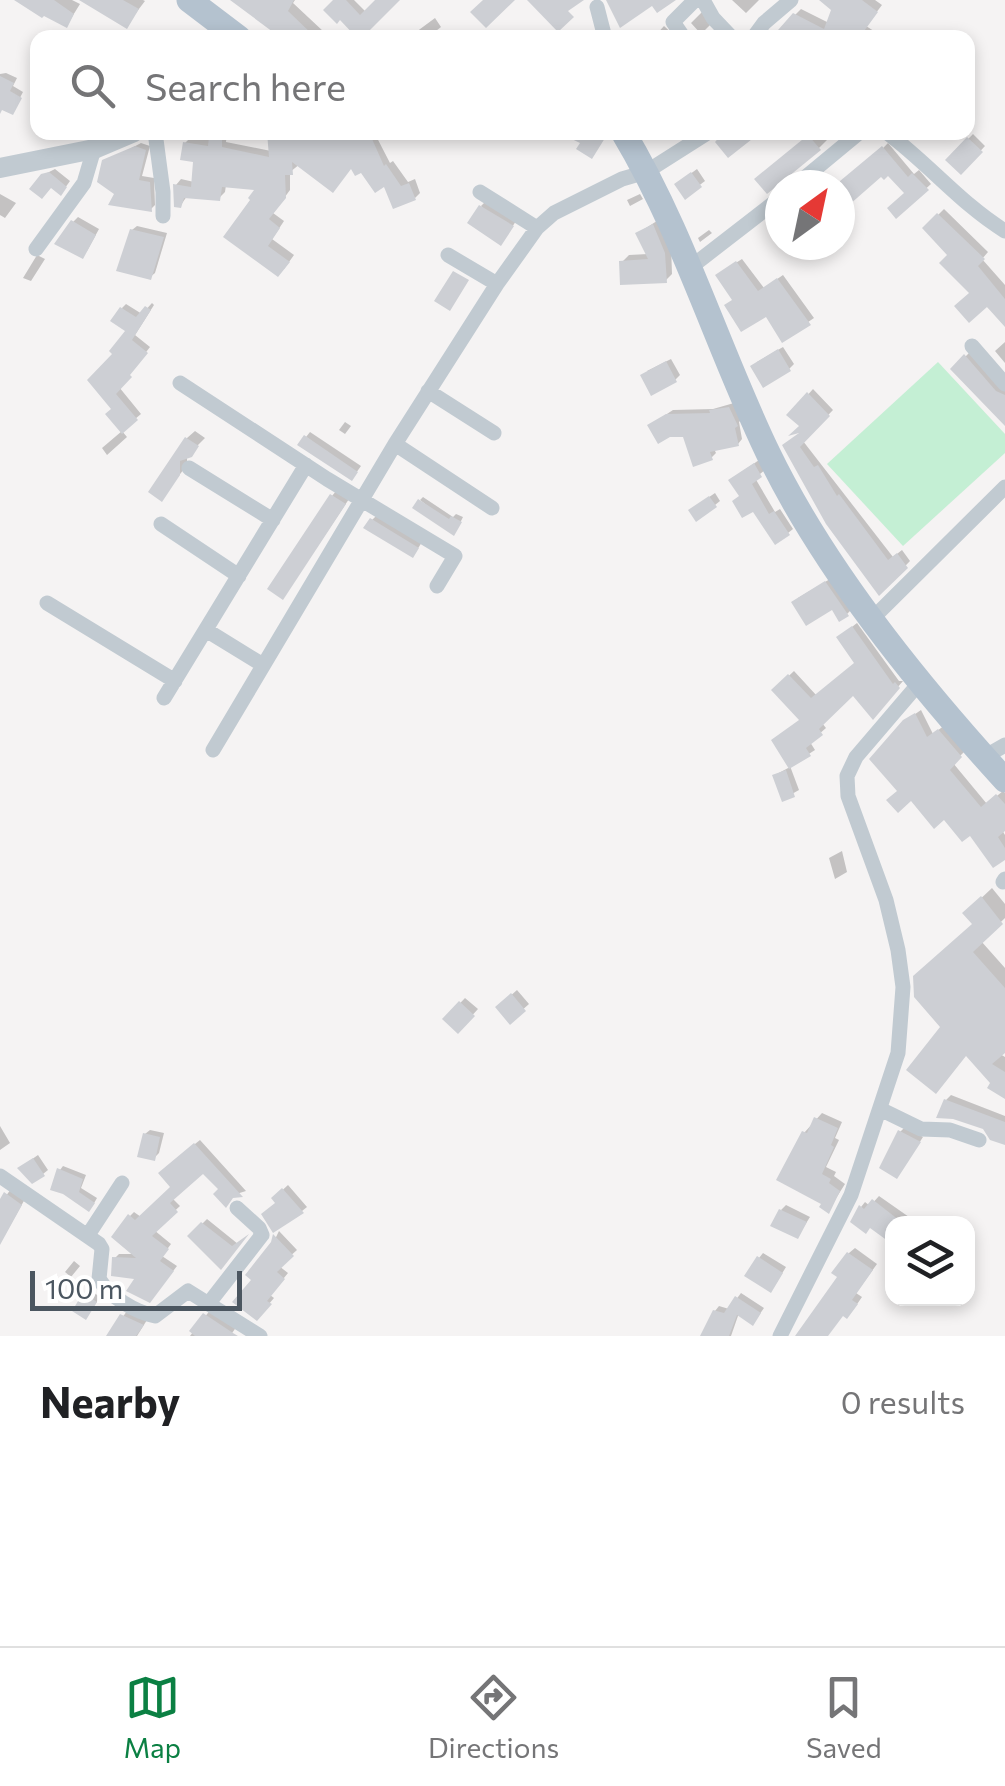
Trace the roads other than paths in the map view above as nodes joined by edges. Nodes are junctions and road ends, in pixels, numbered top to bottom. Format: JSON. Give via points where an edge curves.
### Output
{"nodes":[{"id":1,"x":189,"y":0,"type":"edge"},
{"id":2,"x":695,"y":0,"type":"edge"},
{"id":3,"x":703,"y":0,"type":"edge"},
{"id":4,"x":791,"y":0,"type":"edge"},
{"id":5,"x":597,"y":8,"type":"dead end"},
{"id":6,"x":228,"y":30,"type":"edge"},
{"id":7,"x":603,"y":30,"type":"edge"},
{"id":8,"x":678,"y":30,"type":"edge"},
{"id":9,"x":724,"y":30,"type":"edge"},
{"id":10,"x":759,"y":30,"type":"edge"},
{"id":11,"x":115,"y":140,"type":"edge"},
{"id":12,"x":156,"y":140,"type":"edge"},
{"id":13,"x":628,"y":140,"type":"edge"},
{"id":14,"x":694,"y":140,"type":"edge"},
{"id":15,"x":850,"y":140,"type":"edge"},
{"id":16,"x":897,"y":140,"type":"edge"},
{"id":17,"x":94,"y":149,"type":"junction"},
{"id":18,"x":0,"y":168,"type":"edge"},
{"id":19,"x":814,"y":170,"type":"edge"},
{"id":20,"x":646,"y":172,"type":"junction"},
{"id":21,"x":480,"y":192,"type":"dead end"},
{"id":22,"x":765,"y":210,"type":"edge"},
{"id":23,"x":163,"y":216,"type":"dead end"},
{"id":24,"x":537,"y":228,"type":"junction"},
{"id":25,"x":1005,"y":231,"type":"edge"},
{"id":26,"x":36,"y":250,"type":"dead end"},
{"id":27,"x":448,"y":255,"type":"dead end"},
{"id":28,"x":691,"y":267,"type":"junction"},
{"id":29,"x":497,"y":284,"type":"junction"},
{"id":30,"x":972,"y":346,"type":"dead end"},
{"id":31,"x":180,"y":383,"type":"dead end"},
{"id":32,"x":1005,"y":384,"type":"edge"},
{"id":33,"x":428,"y":392,"type":"junction"},
{"id":34,"x":494,"y":432,"type":"dead end"},
{"id":35,"x":395,"y":444,"type":"junction"},
{"id":36,"x":306,"y":465,"type":"junction"},
{"id":37,"x":188,"y":468,"type":"dead end"},
{"id":38,"x":1005,"y":487,"type":"edge"},
{"id":39,"x":362,"y":499,"type":"junction"},
{"id":40,"x":492,"y":508,"type":"dead end"},
{"id":41,"x":273,"y":520,"type":"junction"},
{"id":42,"x":161,"y":524,"type":"dead end"},
{"id":43,"x":239,"y":576,"type":"junction"},
{"id":44,"x":437,"y":586,"type":"dead end"},
{"id":45,"x":47,"y":603,"type":"dead end"},
{"id":46,"x":872,"y":618,"type":"junction"},
{"id":47,"x":206,"y":630,"type":"junction"},
{"id":48,"x":263,"y":666,"type":"junction"},
{"id":49,"x":175,"y":681,"type":"junction"},
{"id":50,"x":921,"y":681,"type":"junction"},
{"id":51,"x":164,"y":698,"type":"dead end"},
{"id":52,"x":212,"y":750,"type":"dead end"},
{"id":53,"x":995,"y":751,"type":"edge"},
{"id":54,"x":1005,"y":780,"type":"edge"},
{"id":55,"x":882,"y":1110,"type":"junction"},
{"id":56,"x":979,"y":1140,"type":"dead end"},
{"id":57,"x":0,"y":1176,"type":"edge"},
{"id":58,"x":122,"y":1183,"type":"dead end"},
{"id":59,"x":237,"y":1208,"type":"dead end"},
{"id":60,"x":88,"y":1235,"type":"junction"},
{"id":61,"x":209,"y":1303,"type":"junction"},
{"id":62,"x":241,"y":1331,"type":"edge"},
{"id":63,"x":260,"y":1336,"type":"edge"},
{"id":64,"x":780,"y":1336,"type":"edge"}],
"edges":[{"from":1,"to":6,"type":"main road"},
{"from":2,"to":8,"type":"street","via":[[673,22]]},
{"from":3,"to":9,"type":"street"},
{"from":4,"to":10,"type":"street"},
{"from":5,"to":7,"type":"street"},
{"from":11,"to":17,"type":"street"},
{"from":12,"to":23,"type":"street"},
{"from":13,"to":20,"type":"main road"},
{"from":14,"to":20,"type":"street"},
{"from":15,"to":19,"type":"street"},
{"from":16,"to":25,"type":"street"},
{"from":17,"to":18,"type":"street"},
{"from":17,"to":26,"type":"street","via":[[84,184]]},
{"from":20,"to":24,"type":"street","via":[[594,192]]},
{"from":20,"to":28,"type":"main road"},
{"from":21,"to":24,"type":"street"},
{"from":22,"to":28,"type":"street"},
{"from":24,"to":29,"type":"street"},
{"from":27,"to":29,"type":"street"},
{"from":28,"to":46,"type":"main road","via":[[775,467]]},
{"from":29,"to":33,"type":"street"},
{"from":30,"to":32,"type":"street"},
{"from":31,"to":36,"type":"street"},
{"from":33,"to":34,"type":"street"},
{"from":33,"to":35,"type":"street"},
{"from":35,"to":39,"type":"street"},
{"from":35,"to":40,"type":"street"},
{"from":36,"to":39,"type":"street"},
{"from":36,"to":41,"type":"street"},
{"from":37,"to":41,"type":"street"},
{"from":38,"to":46,"type":"street"},
{"from":39,"to":44,"type":"street","via":[[455,556]]},
{"from":39,"to":48,"type":"street"},
{"from":41,"to":43,"type":"street"},
{"from":42,"to":43,"type":"street"},
{"from":43,"to":47,"type":"street"},
{"from":45,"to":49,"type":"street"},
{"from":46,"to":50,"type":"main road"},
{"from":47,"to":48,"type":"street"},
{"from":47,"to":49,"type":"street"},
{"from":48,"to":52,"type":"street"},
{"from":49,"to":51,"type":"street"},
{"from":50,"to":53,"type":"main road"},
{"from":50,"to":55,"type":"street","via":[[856,756],[847,776],[848,796],[886,900],[903,987],[898,1053]]},
{"from":53,"to":54,"type":"main road"},
{"from":55,"to":56,"type":"street","via":[[922,1129]]},
{"from":55,"to":64,"type":"street","via":[[851,1196]]},
{"from":57,"to":60,"type":"street"},
{"from":58,"to":60,"type":"street"},
{"from":59,"to":61,"type":"street","via":[[262,1235]]},
{"from":60,"to":61,"type":"street","via":[[102,1249],[102,1285],[130,1306],[155,1316],[188,1291]]},
{"from":61,"to":62,"type":"street"},
{"from":62,"to":63,"type":"street"}]}
